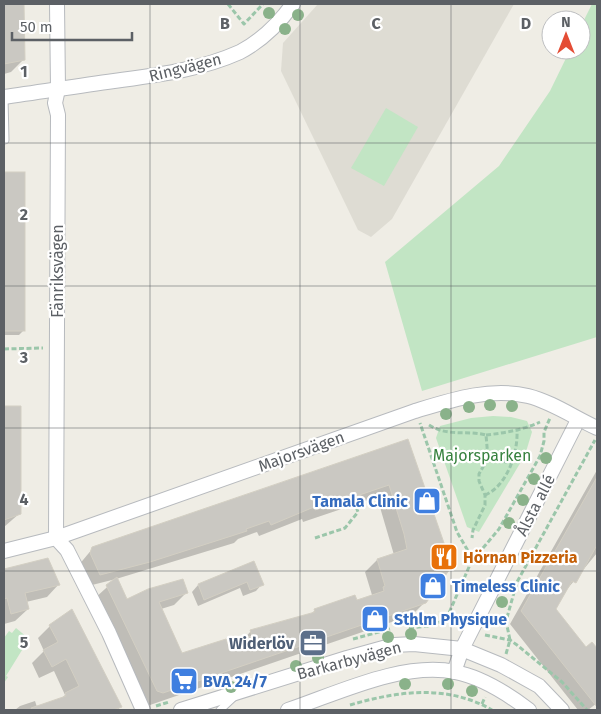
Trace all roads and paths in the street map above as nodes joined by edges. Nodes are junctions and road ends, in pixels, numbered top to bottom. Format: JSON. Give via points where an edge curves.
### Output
{"nodes":[{"id":1,"x":57,"y":4,"type":"edge"},
{"id":2,"x":228,"y":4,"type":"edge"},
{"id":3,"x":263,"y":4,"type":"edge"},
{"id":4,"x":293,"y":4,"type":"edge"},
{"id":5,"x":58,"y":89,"type":"junction"},
{"id":6,"x":4,"y":96,"type":"edge"},
{"id":7,"x":5,"y":140,"type":"edge"},
{"id":8,"x":57,"y":348,"type":"junction"},
{"id":9,"x":4,"y":349,"type":"edge"},
{"id":10,"x":555,"y":407,"type":"junction"},
{"id":11,"x":415,"y":411,"type":"junction"},
{"id":12,"x":578,"y":420,"type":"junction"},
{"id":13,"x":540,"y":422,"type":"dead end"},
{"id":14,"x":430,"y":425,"type":"dead end"},
{"id":15,"x":597,"y":428,"type":"edge"},
{"id":16,"x":517,"y":431,"type":"junction"},
{"id":17,"x":486,"y":435,"type":"junction"},
{"id":18,"x":597,"y":435,"type":"edge"},
{"id":19,"x":488,"y":458,"type":"junction"},
{"id":20,"x":510,"y":463,"type":"junction"},
{"id":21,"x":485,"y":495,"type":"junction"},
{"id":22,"x":353,"y":498,"type":"dead end"},
{"id":23,"x":56,"y":538,"type":"junction"},
{"id":24,"x":315,"y":538,"type":"dead end"},
{"id":25,"x":472,"y":538,"type":"dead end"},
{"id":26,"x":4,"y":551,"type":"edge"},
{"id":27,"x":462,"y":649,"type":"junction"},
{"id":28,"x":454,"y":672,"type":"junction"},
{"id":29,"x":238,"y":692,"type":"junction"},
{"id":30,"x":342,"y":707,"type":"dead end"},
{"id":31,"x":143,"y":710,"type":"edge"},
{"id":32,"x":181,"y":710,"type":"edge"},
{"id":33,"x":220,"y":710,"type":"edge"},
{"id":34,"x":288,"y":710,"type":"edge"},
{"id":35,"x":492,"y":710,"type":"edge"},
{"id":36,"x":529,"y":710,"type":"edge"},
{"id":37,"x":562,"y":710,"type":"edge"},
{"id":38,"x":587,"y":710,"type":"edge"}],
"edges":[{"from":1,"to":5,"type":"street","name":"Fänriksvägen"},
{"from":2,"to":3,"type":"path","via":[[244,24]]},
{"from":4,"to":5,"type":"street","name":"Ringvägen","via":[[282,19],[257,40],[241,51],[207,64],[172,73]]},
{"from":5,"to":6,"type":"street","name":"Ringvägen"},
{"from":5,"to":8,"type":"street","name":"Fänriksvägen","via":[[55,103],[58,115]]},
{"from":6,"to":7,"type":"lane"},
{"from":8,"to":9,"type":"path"},
{"from":8,"to":23,"type":"street","name":"Fänriksvägen"},
{"from":10,"to":11,"type":"street","name":"Majorsvägen","via":[[528,396],[495,392]]},
{"from":10,"to":11,"type":"path","via":[[544,432],[540,456],[499,529],[478,554],[471,556],[457,532]]},
{"from":10,"to":12,"type":"street","name":"Majorsvägen"},
{"from":11,"to":23,"type":"street","name":"Majorsvägen"},
{"from":12,"to":15,"type":"street","name":"Majorsvägen"},
{"from":12,"to":27,"type":"street","name":"Ålsta allé"},
{"from":13,"to":16,"type":"path"},
{"from":14,"to":17,"type":"path","via":[[447,434]]},
{"from":16,"to":17,"type":"path"},
{"from":16,"to":20,"type":"path","via":[[516,453]]},
{"from":17,"to":19,"type":"path"},
{"from":18,"to":38,"type":"path","via":[[526,562],[506,622],[510,640],[562,682]]},
{"from":19,"to":20,"type":"path"},
{"from":19,"to":21,"type":"path","via":[[479,474]]},
{"from":20,"to":21,"type":"path","via":[[494,492]]},
{"from":21,"to":25,"type":"path"},
{"from":22,"to":24,"type":"path","via":[[358,512],[345,528]]},
{"from":23,"to":26,"type":"street","name":"Majorsvägen"},
{"from":23,"to":31,"type":"street","via":[[67,550],[109,633]]},
{"from":27,"to":28,"type":"street","name":"Ålsta allé"},
{"from":27,"to":29,"type":"street","name":"Barkarbyvägen","via":[[433,644],[394,645]]},
{"from":27,"to":37,"type":"street","name":"Barkarbyvägen","via":[[501,664],[539,686]]},
{"from":28,"to":34,"type":"street","name":"Barkarbyvägen","via":[[412,672],[379,679]]},
{"from":28,"to":36,"type":"street","name":"Barkarbyvägen","via":[[491,686]]},
{"from":29,"to":32,"type":"street","name":"Barkarbyvägen"},
{"from":29,"to":33,"type":"lane","name":"Barkarbyvägen"},
{"from":30,"to":35,"type":"path","via":[[392,695],[432,692],[468,699]]}]}
